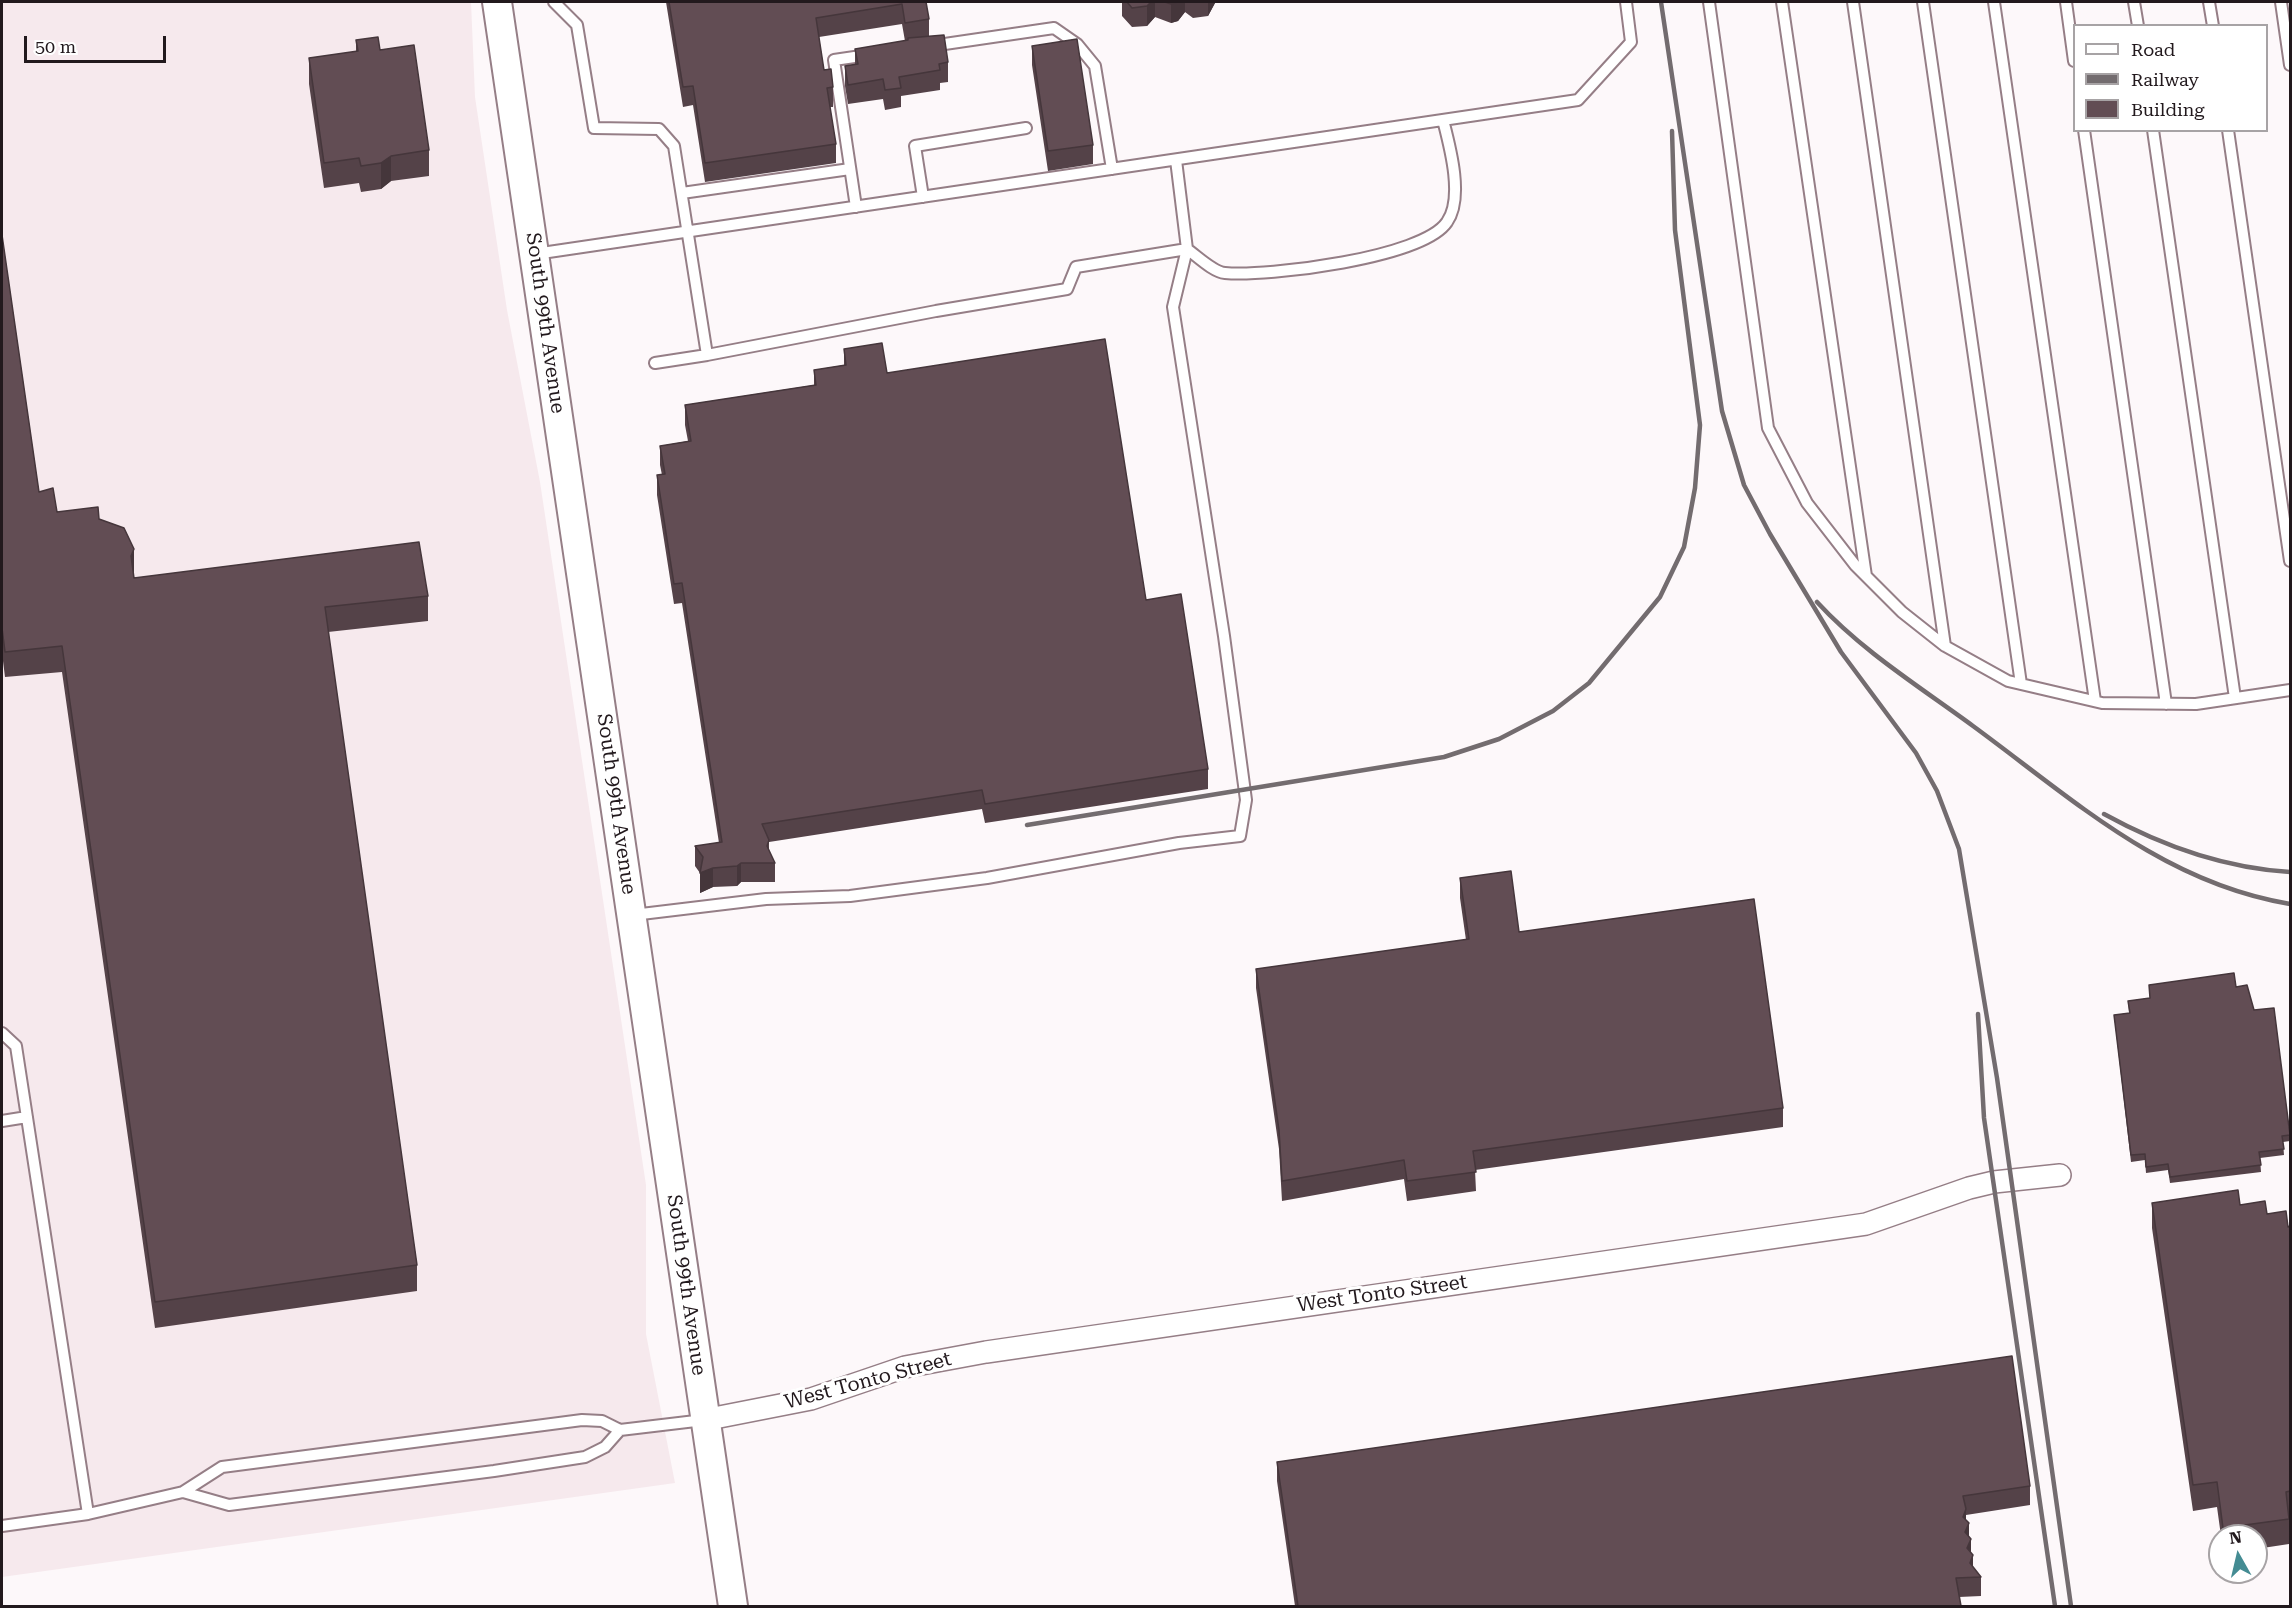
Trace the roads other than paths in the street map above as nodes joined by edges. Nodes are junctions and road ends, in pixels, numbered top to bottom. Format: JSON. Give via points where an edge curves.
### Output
{"nodes":[{"id":1,"x":497,"y":2,"type":"edge"},
{"id":2,"x":554,"y":2,"type":"edge"},
{"id":3,"x":1626,"y":2,"type":"edge"},
{"id":4,"x":1709,"y":2,"type":"edge"},
{"id":5,"x":1782,"y":2,"type":"edge"},
{"id":6,"x":1853,"y":2,"type":"edge"},
{"id":7,"x":1923,"y":2,"type":"edge"},
{"id":8,"x":1994,"y":2,"type":"edge"},
{"id":9,"x":2066,"y":2,"type":"edge"},
{"id":10,"x":2134,"y":2,"type":"edge"},
{"id":11,"x":2209,"y":2,"type":"edge"},
{"id":12,"x":2281,"y":2,"type":"edge"},
{"id":13,"x":2138,"y":24,"type":"edge"},
{"id":14,"x":2213,"y":24,"type":"edge"},
{"id":15,"x":915,"y":48,"type":"edge"},
{"id":16,"x":880,"y":53,"type":"edge"},
{"id":17,"x":2073,"y":54,"type":"edge"},
{"id":18,"x":2290,"y":65,"type":"edge"},
{"id":19,"x":1443,"y":120,"type":"junction"},
{"id":20,"x":1026,"y":128,"type":"dead end"},
{"id":21,"x":2084,"y":132,"type":"edge"},
{"id":22,"x":2153,"y":132,"type":"edge"},
{"id":23,"x":2228,"y":132,"type":"edge"},
{"id":24,"x":1176,"y":160,"type":"junction"},
{"id":25,"x":850,"y":169,"type":"junction"},
{"id":26,"x":1112,"y":169,"type":"junction"},
{"id":27,"x":682,"y":193,"type":"junction"},
{"id":28,"x":923,"y":197,"type":"junction"},
{"id":29,"x":856,"y":207,"type":"junction"},
{"id":30,"x":689,"y":232,"type":"junction"},
{"id":31,"x":1187,"y":249,"type":"junction"},
{"id":32,"x":534,"y":254,"type":"junction"},
{"id":33,"x":707,"y":355,"type":"junction"},
{"id":34,"x":655,"y":363,"type":"dead end"},
{"id":35,"x":2290,"y":561,"type":"edge"},
{"id":36,"x":1866,"y":576,"type":"junction"},
{"id":37,"x":1945,"y":646,"type":"junction"},
{"id":38,"x":2021,"y":684,"type":"junction"},
{"id":39,"x":2290,"y":690,"type":"edge"},
{"id":40,"x":2235,"y":698,"type":"junction"},
{"id":41,"x":2095,"y":701,"type":"junction"},
{"id":42,"x":2166,"y":704,"type":"junction"},
{"id":43,"x":632,"y":915,"type":"junction"},
{"id":44,"x":2,"y":1033,"type":"edge"},
{"id":45,"x":27,"y":1117,"type":"junction"},
{"id":46,"x":2,"y":1121,"type":"edge"},
{"id":47,"x":2060,"y":1175,"type":"dead end"},
{"id":48,"x":704,"y":1420,"type":"junction"},
{"id":49,"x":620,"y":1430,"type":"junction"},
{"id":50,"x":183,"y":1492,"type":"junction"},
{"id":51,"x":87,"y":1514,"type":"junction"},
{"id":52,"x":2,"y":1526,"type":"edge"},
{"id":53,"x":733,"y":1606,"type":"edge"}],
"edges":[{"from":1,"to":32,"type":"main road","name":"South 99th Avenue"},
{"from":2,"to":27,"type":"lane","via":[[578,25],[594,128],[659,129],[674,146]]},
{"from":3,"to":19,"type":"lane","via":[[1631,42],[1578,100]]},
{"from":4,"to":36,"type":"lane","via":[[1768,428],[1808,503]]},
{"from":5,"to":36,"type":"lane"},
{"from":6,"to":37,"type":"lane"},
{"from":7,"to":38,"type":"lane"},
{"from":8,"to":41,"type":"lane"},
{"from":9,"to":17,"type":"lane"},
{"from":10,"to":13,"type":"lane"},
{"from":11,"to":14,"type":"lane"},
{"from":12,"to":18,"type":"lane"},
{"from":15,"to":26,"type":"lane","via":[[1054,28],[1077,44],[1095,66]]},
{"from":16,"to":25,"type":"lane","via":[[834,60]]},
{"from":19,"to":24,"type":"lane"},
{"from":19,"to":31,"type":"lane","via":[[1455,190],[1449,220],[1440,230],[1380,255],[1296,269],[1222,273]]},
{"from":20,"to":28,"type":"lane","via":[[915,146]]},
{"from":21,"to":42,"type":"lane"},
{"from":22,"to":40,"type":"lane"},
{"from":23,"to":35,"type":"lane"},
{"from":24,"to":26,"type":"lane"},
{"from":24,"to":31,"type":"lane"},
{"from":25,"to":27,"type":"lane"},
{"from":25,"to":29,"type":"lane"},
{"from":26,"to":28,"type":"lane"},
{"from":27,"to":30,"type":"lane"},
{"from":28,"to":29,"type":"lane"},
{"from":29,"to":30,"type":"lane"},
{"from":30,"to":32,"type":"lane"},
{"from":30,"to":33,"type":"lane"},
{"from":31,"to":33,"type":"lane","via":[[1076,267],[1067,289]]},
{"from":31,"to":43,"type":"lane","via":[[1173,307],[1246,801],[1240,836],[1179,843],[987,878],[850,896],[766,899]]},
{"from":32,"to":43,"type":"main road","name":"South 99th Avenue"},
{"from":33,"to":34,"type":"lane"},
{"from":36,"to":37,"type":"lane","via":[[1902,612]]},
{"from":37,"to":38,"type":"lane","via":[[2008,681]]},
{"from":38,"to":41,"type":"lane"},
{"from":39,"to":40,"type":"lane"},
{"from":40,"to":42,"type":"lane"},
{"from":41,"to":42,"type":"lane"},
{"from":43,"to":48,"type":"main road","name":"South 99th Avenue"},
{"from":44,"to":45,"type":"lane","via":[[16,1046]]},
{"from":45,"to":46,"type":"lane"},
{"from":45,"to":51,"type":"lane"},
{"from":47,"to":48,"type":"street","name":"West Tonto Street","via":[[1969,1188],[1866,1224],[986,1352],[905,1367],[811,1399]]},
{"from":48,"to":49,"type":"lane"},
{"from":48,"to":53,"type":"main road","name":"South 99th Avenue"},
{"from":49,"to":50,"type":"lane","via":[[602,1421],[582,1420],[222,1467]]},
{"from":49,"to":50,"type":"lane","via":[[605,1447],[585,1457],[494,1471],[229,1505]]},
{"from":50,"to":51,"type":"lane"},
{"from":51,"to":52,"type":"lane"}]}
